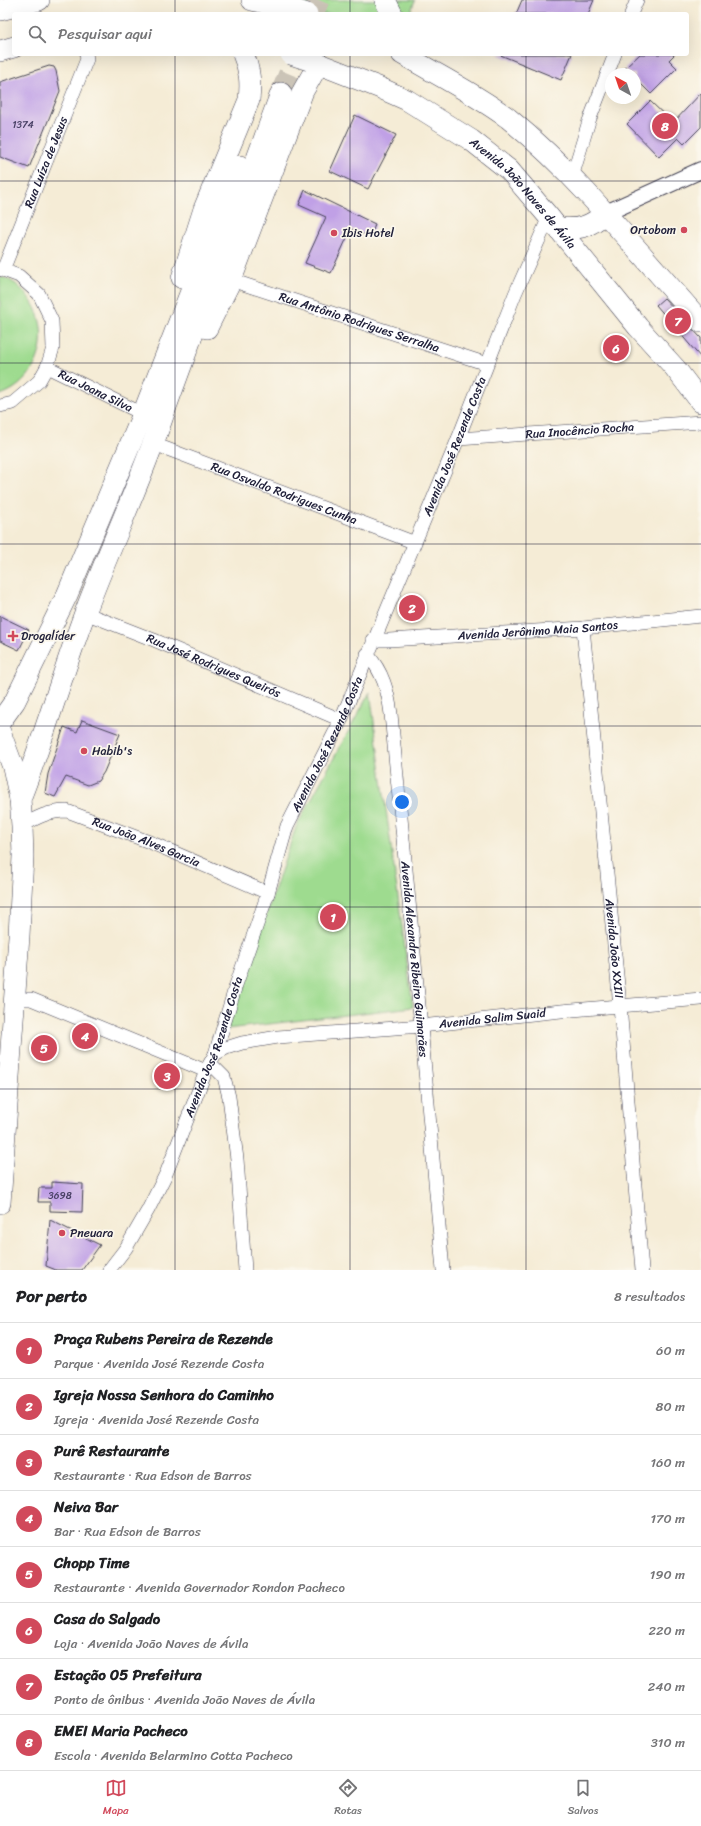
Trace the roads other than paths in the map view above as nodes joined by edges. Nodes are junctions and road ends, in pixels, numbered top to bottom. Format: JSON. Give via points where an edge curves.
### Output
{"nodes":[{"id":1,"x":39,"y":0,"type":"edge"},
{"id":2,"x":252,"y":0,"type":"edge"},
{"id":3,"x":385,"y":0,"type":"edge"},
{"id":4,"x":637,"y":0,"type":"edge"},
{"id":5,"x":295,"y":8,"type":"edge"},
{"id":6,"x":0,"y":10,"type":"edge"},
{"id":7,"x":391,"y":12,"type":"edge"},
{"id":8,"x":632,"y":12,"type":"edge"},
{"id":9,"x":12,"y":48,"type":"edge"},
{"id":10,"x":0,"y":51,"type":"edge"},
{"id":11,"x":86,"y":56,"type":"edge"},
{"id":12,"x":244,"y":56,"type":"edge"},
{"id":13,"x":406,"y":56,"type":"edge"},
{"id":14,"x":433,"y":56,"type":"edge"},
{"id":15,"x":614,"y":56,"type":"edge"},
{"id":16,"x":307,"y":59,"type":"edge"},
{"id":17,"x":459,"y":85,"type":"junction"},
{"id":18,"x":701,"y":170,"type":"edge"},
{"id":19,"x":572,"y":177,"type":"junction"},
{"id":20,"x":606,"y":213,"type":"junction"},
{"id":21,"x":553,"y":222,"type":"junction"},
{"id":22,"x":1,"y":270,"type":"edge"},
{"id":23,"x":231,"y":280,"type":"junction"},
{"id":24,"x":701,"y":322,"type":"edge"},
{"id":25,"x":487,"y":364,"type":"junction"},
{"id":26,"x":47,"y":367,"type":"junction"},
{"id":27,"x":150,"y":393,"type":"junction"},
{"id":28,"x":701,"y":402,"type":"edge"},
{"id":29,"x":0,"y":406,"type":"edge"},
{"id":30,"x":166,"y":407,"type":"junction"},
{"id":31,"x":143,"y":414,"type":"junction"},
{"id":32,"x":701,"y":422,"type":"edge"},
{"id":33,"x":458,"y":439,"type":"junction"},
{"id":34,"x":154,"y":444,"type":"junction"},
{"id":35,"x":413,"y":542,"type":"junction"},
{"id":36,"x":85,"y":613,"type":"junction"},
{"id":37,"x":701,"y":616,"type":"edge"},
{"id":38,"x":583,"y":628,"type":"junction"},
{"id":39,"x":373,"y":640,"type":"junction"},
{"id":40,"x":367,"y":654,"type":"junction"},
{"id":41,"x":340,"y":720,"type":"junction"},
{"id":42,"x":0,"y":722,"type":"edge"},
{"id":43,"x":0,"y":732,"type":"edge"},
{"id":44,"x":20,"y":799,"type":"junction"},
{"id":45,"x":22,"y":826,"type":"junction"},
{"id":46,"x":268,"y":893,"type":"junction"},
{"id":47,"x":14,"y":999,"type":"junction"},
{"id":48,"x":701,"y":999,"type":"edge"},
{"id":49,"x":620,"y":1006,"type":"junction"},
{"id":50,"x":421,"y":1026,"type":"junction"},
{"id":51,"x":210,"y":1063,"type":"junction"},
{"id":52,"x":0,"y":1203,"type":"edge"},
{"id":53,"x":109,"y":1270,"type":"edge"},
{"id":54,"x":245,"y":1270,"type":"edge"},
{"id":55,"x":442,"y":1270,"type":"edge"},
{"id":56,"x":642,"y":1270,"type":"edge"}],
"edges":[{"from":1,"to":6,"type":"main road"},
{"from":2,"to":5,"type":"main road"},
{"from":3,"to":7,"type":"main road"},
{"from":4,"to":8,"type":"street"},
{"from":9,"to":10,"type":"main road"},
{"from":11,"to":22,"type":"street","name":"Rua Luíza de Jesus"},
{"from":12,"to":27,"type":"main road","via":[[251,85],[248,100],[204,208]]},
{"from":13,"to":17,"type":"main road"},
{"from":14,"to":17,"type":"main road"},
{"from":15,"to":19,"type":"street","via":[[589,121]]},
{"from":16,"to":21,"type":"main road","name":"Avenida João Naves de Ávila","via":[[407,100],[471,140],[509,170]]},
{"from":16,"to":23,"type":"main road","via":[[303,91]]},
{"from":17,"to":19,"type":"main road","via":[[508,119]]},
{"from":18,"to":20,"type":"street"},
{"from":19,"to":20,"type":"main road"},
{"from":20,"to":21,"type":"main road","via":[[584,228],[573,230]]},
{"from":20,"to":24,"type":"main road"},
{"from":21,"to":25,"type":"street","name":"Avenida José Rezende Costa","via":[[515,294]]},
{"from":21,"to":28,"type":"main road","name":"Avenida João Naves de Ávila"},
{"from":22,"to":26,"type":"street","via":[[19,276],[39,294],[52,321],[53,348]]},
{"from":23,"to":25,"type":"street","name":"Rua Antônio Rodrigues Serralha"},
{"from":23,"to":30,"type":"main road"},
{"from":25,"to":33,"type":"street","name":"Avenida José Rezende Costa"},
{"from":26,"to":29,"type":"street","via":[[39,381],[13,403]]},
{"from":26,"to":31,"type":"street","name":"Rua Joana Silva"},
{"from":27,"to":30,"type":"main road","via":[[276,91]]},
{"from":27,"to":31,"type":"main road"},
{"from":30,"to":34,"type":"main road"},
{"from":31,"to":42,"type":"main road","via":[[67,595],[15,701]]},
{"from":32,"to":33,"type":"street","name":"Rua Inocêncio Rocha"},
{"from":33,"to":35,"type":"street","name":"Avenida José Rezende Costa"},
{"from":34,"to":35,"type":"street","name":"Rua Osvaldo Rodrigues Cunha"},
{"from":34,"to":36,"type":"main road"},
{"from":35,"to":39,"type":"street","name":"Avenida José Rezende Costa"},
{"from":36,"to":41,"type":"street","name":"Rua José Rodrigues Queirós"},
{"from":36,"to":44,"type":"main road"},
{"from":37,"to":38,"type":"street","name":"Avenida Jerônimo Maia Santos"},
{"from":38,"to":39,"type":"street","name":"Avenida Jerônimo Maia Santos"},
{"from":38,"to":49,"type":"street","name":"Avenida João XXIII"},
{"from":39,"to":40,"type":"street","name":"Avenida José Rezende Costa"},
{"from":40,"to":41,"type":"street","name":"Avenida José Rezende Costa"},
{"from":40,"to":50,"type":"street","name":"Avenida Alexandre Ribeiro Guimarães","via":[[382,673],[389,700]]},
{"from":41,"to":46,"type":"street","name":"Avenida José Rezende Costa","via":[[288,826]]},
{"from":43,"to":44,"type":"main road","via":[[13,767]]},
{"from":44,"to":45,"type":"main road"},
{"from":45,"to":46,"type":"street","name":"Rua João Alves Garcia","via":[[41,816],[66,811],[152,843]]},
{"from":45,"to":47,"type":"main road","via":[[20,929]]},
{"from":46,"to":51,"type":"street","name":"Avenida José Rezende Costa"},
{"from":47,"to":51,"type":"street","via":[[31,999]]},
{"from":47,"to":52,"type":"main road"},
{"from":48,"to":49,"type":"street","name":"Avenida Salim Suaid"},
{"from":49,"to":50,"type":"street","name":"Avenida Salim Suaid"},
{"from":49,"to":56,"type":"street","name":"Avenida João XXIII"},
{"from":50,"to":51,"type":"street","name":"Avenida Salim Suaid","via":[[278,1037],[238,1044]]},
{"from":50,"to":55,"type":"street","name":"Avenida Alexandre Ribeiro Guimarães"},
{"from":51,"to":53,"type":"street","name":"Avenida José Rezende Costa","via":[[148,1210],[126,1248]]},
{"from":51,"to":54,"type":"street","via":[[224,1077],[230,1097]]}]}
